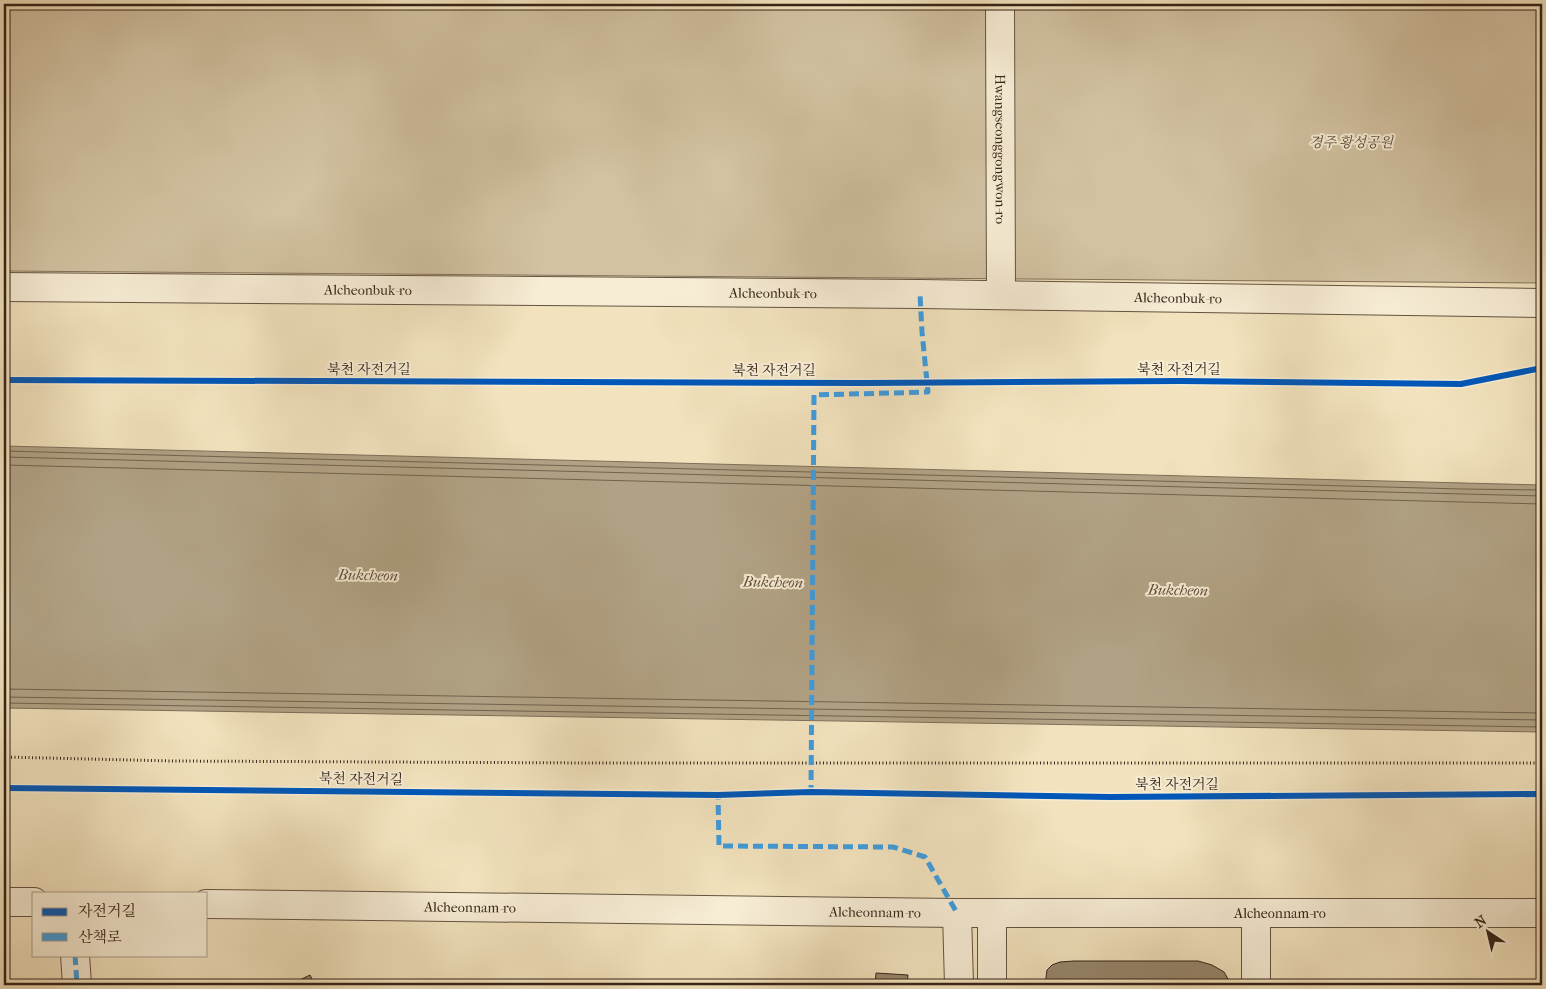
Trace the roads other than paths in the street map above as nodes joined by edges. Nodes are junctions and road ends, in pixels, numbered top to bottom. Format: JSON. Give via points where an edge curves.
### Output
{"nodes":[{"id":1,"x":1000,"y":4,"type":"edge"},
{"id":2,"x":4,"y":287,"type":"edge"},
{"id":3,"x":1001,"y":295,"type":"junction"},
{"id":4,"x":1542,"y":302,"type":"edge"},
{"id":5,"x":4,"y":902,"type":"edge"},
{"id":6,"x":32,"y":902,"type":"edge"},
{"id":7,"x":208,"y":904,"type":"edge"},
{"id":8,"x":957,"y":913,"type":"junction"},
{"id":9,"x":992,"y":913,"type":"junction"},
{"id":10,"x":1256,"y":913,"type":"junction"},
{"id":11,"x":1542,"y":913,"type":"edge"},
{"id":12,"x":75,"y":956,"type":"edge"},
{"id":13,"x":77,"y":985,"type":"edge"},
{"id":14,"x":959,"y":985,"type":"edge"},
{"id":15,"x":992,"y":985,"type":"edge"},
{"id":16,"x":1256,"y":985,"type":"edge"}],
"edges":[{"from":1,"to":3,"type":"street","name":"Hwangseonggongwon-ro"},
{"from":2,"to":3,"type":"street","name":"Alcheonbuk-ro"},
{"from":3,"to":4,"type":"street","name":"Alcheonbuk-ro"},
{"from":5,"to":6,"type":"street"},
{"from":7,"to":8,"type":"street","name":"Alcheonnam-ro"},
{"from":8,"to":9,"type":"street","name":"Alcheonnam-ro"},
{"from":8,"to":14,"type":"street"},
{"from":9,"to":10,"type":"street","name":"Alcheonnam-ro"},
{"from":9,"to":15,"type":"street"},
{"from":10,"to":11,"type":"street","name":"Alcheonnam-ro"},
{"from":10,"to":16,"type":"street"},
{"from":12,"to":13,"type":"street"}]}
